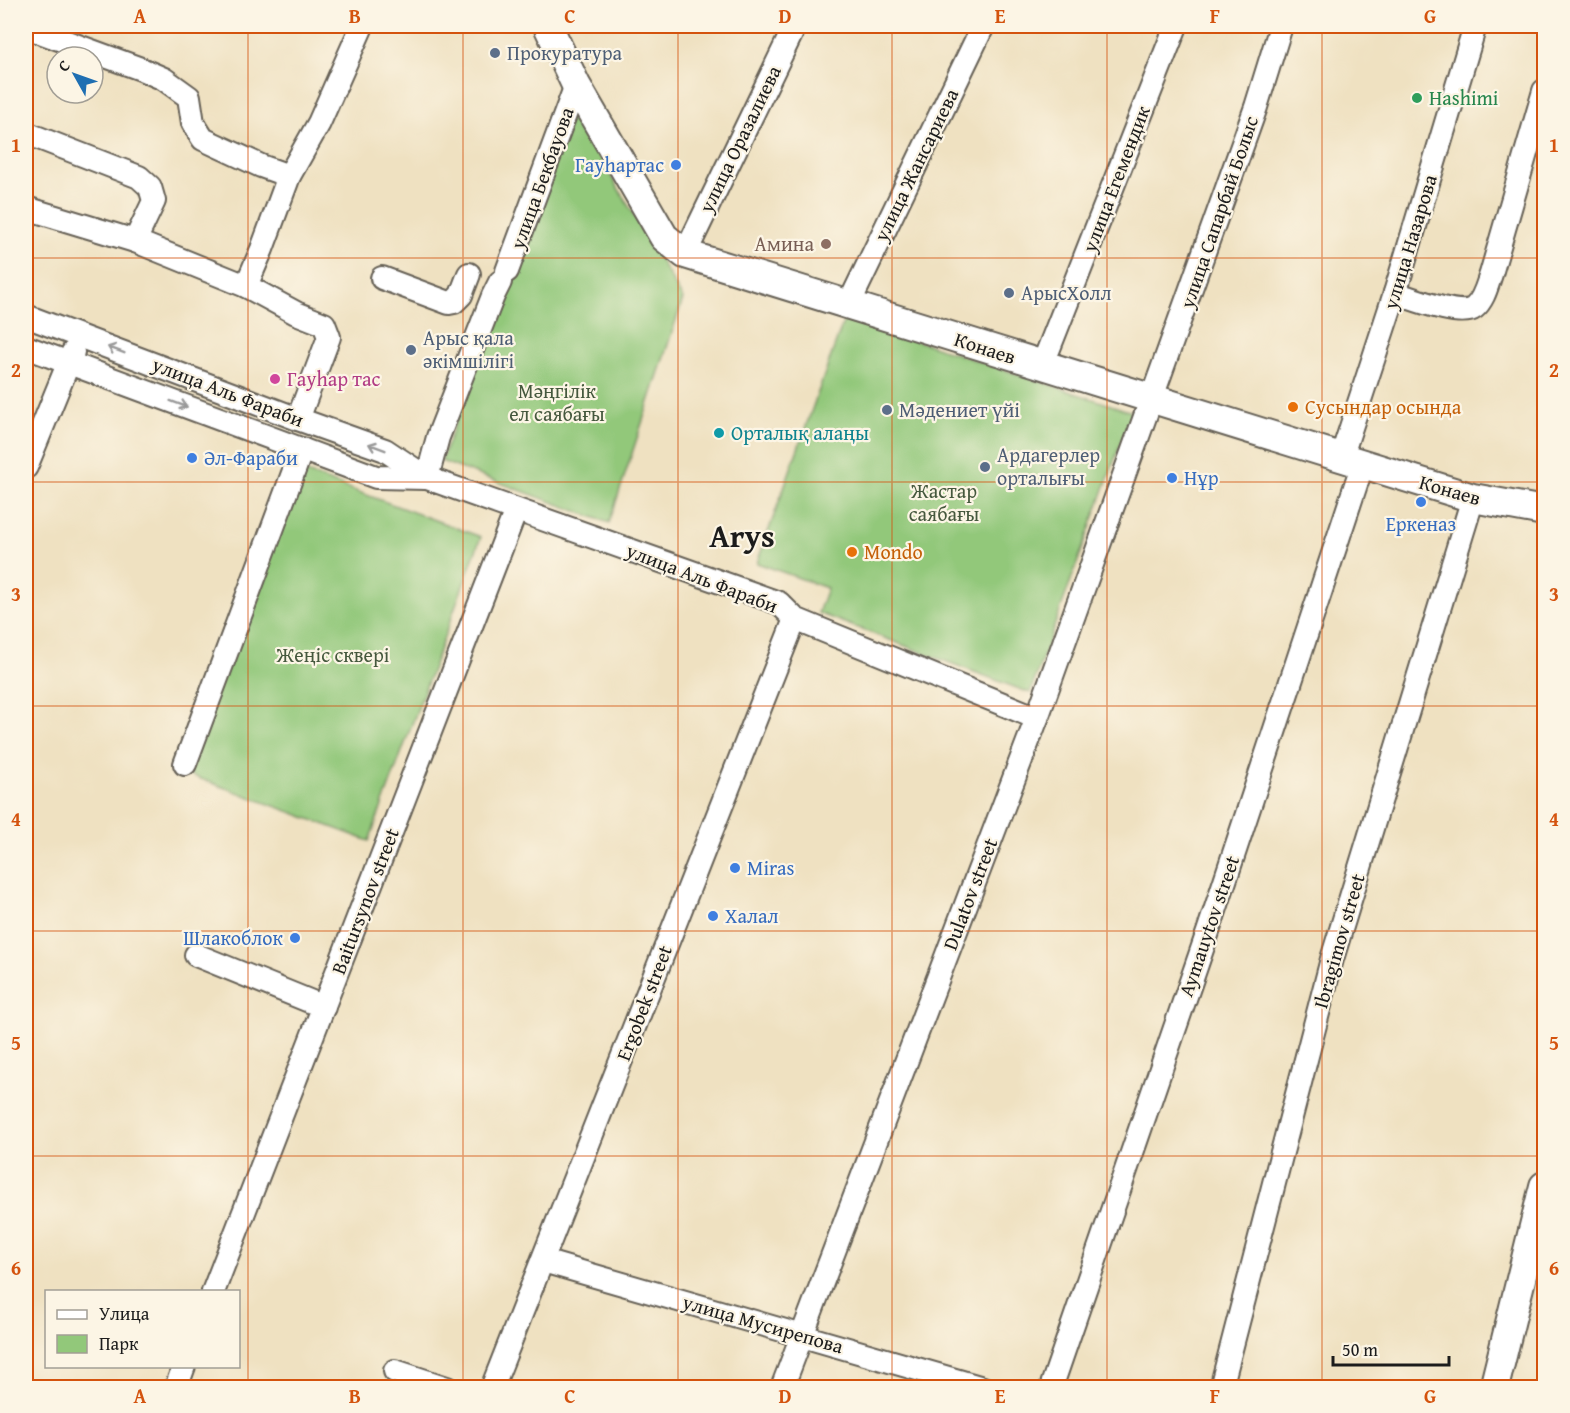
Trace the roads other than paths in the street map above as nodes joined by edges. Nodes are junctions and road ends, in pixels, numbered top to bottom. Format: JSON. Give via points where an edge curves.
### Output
{"nodes":[{"id":1,"x":362,"y":26,"type":"edge"},
{"id":2,"x":795,"y":26,"type":"edge"},
{"id":3,"x":983,"y":26,"type":"edge"},
{"id":4,"x":1176,"y":26,"type":"edge"},
{"id":5,"x":1281,"y":26,"type":"edge"},
{"id":6,"x":1475,"y":26,"type":"edge"},
{"id":7,"x":26,"y":27,"type":"edge"},
{"id":8,"x":552,"y":28,"type":"edge"},
{"id":9,"x":576,"y":85,"type":"junction"},
{"id":10,"x":1545,"y":91,"type":"edge"},
{"id":11,"x":26,"y":133,"type":"edge"},
{"id":12,"x":289,"y":176,"type":"junction"},
{"id":13,"x":26,"y":207,"type":"edge"},
{"id":14,"x":135,"y":241,"type":"junction"},
{"id":15,"x":685,"y":254,"type":"junction"},
{"id":16,"x":382,"y":278,"type":"dead end"},
{"id":17,"x":500,"y":283,"type":"junction"},
{"id":18,"x":246,"y":286,"type":"junction"},
{"id":19,"x":1395,"y":293,"type":"junction"},
{"id":20,"x":849,"y":304,"type":"junction"},
{"id":21,"x":26,"y":316,"type":"edge"},
{"id":22,"x":79,"y":336,"type":"junction"},
{"id":23,"x":26,"y":347,"type":"edge"},
{"id":24,"x":69,"y":364,"type":"junction"},
{"id":25,"x":1042,"y":366,"type":"junction"},
{"id":26,"x":1153,"y":398,"type":"junction"},
{"id":27,"x":298,"y":419,"type":"junction"},
{"id":28,"x":302,"y":450,"type":"junction"},
{"id":29,"x":1352,"y":461,"type":"junction"},
{"id":30,"x":26,"y":467,"type":"edge"},
{"id":31,"x":427,"y":478,"type":"junction"},
{"id":32,"x":1473,"y":498,"type":"junction"},
{"id":33,"x":516,"y":510,"type":"junction"},
{"id":34,"x":1545,"y":511,"type":"edge"},
{"id":35,"x":795,"y":619,"type":"junction"},
{"id":36,"x":1037,"y":718,"type":"junction"},
{"id":37,"x":185,"y":764,"type":"dead end"},
{"id":38,"x":196,"y":955,"type":"dead end"},
{"id":39,"x":324,"y":1007,"type":"junction"},
{"id":40,"x":1545,"y":1186,"type":"edge"},
{"id":41,"x":543,"y":1261,"type":"junction"},
{"id":42,"x":214,"y":1290,"type":"edge"},
{"id":43,"x":803,"y":1335,"type":"junction"},
{"id":44,"x":183,"y":1368,"type":"edge"},
{"id":45,"x":395,"y":1371,"type":"dead end"},
{"id":46,"x":176,"y":1388,"type":"edge"},
{"id":47,"x":447,"y":1388,"type":"edge"},
{"id":48,"x":492,"y":1388,"type":"edge"},
{"id":49,"x":782,"y":1388,"type":"edge"},
{"id":50,"x":983,"y":1388,"type":"edge"},
{"id":51,"x":1051,"y":1388,"type":"edge"},
{"id":52,"x":1221,"y":1388,"type":"edge"},
{"id":53,"x":1494,"y":1388,"type":"edge"}],
"edges":[{"from":1,"to":12,"type":"street","via":[[319,123]]},
{"from":2,"to":15,"type":"street","name":"улица Оразалиева"},
{"from":3,"to":20,"type":"street","name":"улица Жансариева"},
{"from":4,"to":25,"type":"street","name":"улица Егемендик"},
{"from":5,"to":26,"type":"street","name":"улица Cапарбай Болыс"},
{"from":6,"to":19,"type":"street","name":"улица Назарова"},
{"from":7,"to":12,"type":"street","via":[[164,79],[189,98],[193,123],[203,139]]},
{"from":8,"to":9,"type":"main road","name":"Конаев"},
{"from":9,"to":15,"type":"main road","name":"Конаев","via":[[664,237]]},
{"from":9,"to":17,"type":"street","name":"улица Бекбауова"},
{"from":10,"to":19,"type":"street","via":[[1481,301],[1465,312]]},
{"from":11,"to":14,"type":"street","via":[[139,177],[150,187],[154,201]]},
{"from":12,"to":18,"type":"street"},
{"from":13,"to":14,"type":"street"},
{"from":14,"to":18,"type":"street"},
{"from":15,"to":20,"type":"main road","name":"Конаев"},
{"from":16,"to":17,"type":"street","via":[[449,303],[461,295],[467,279]]},
{"from":17,"to":31,"type":"street","name":"улица Бекбауова","via":[[438,436]]},
{"from":18,"to":27,"type":"street","via":[[324,324],[329,337]]},
{"from":19,"to":29,"type":"street","name":"улица Назарова"},
{"from":20,"to":25,"type":"main road","name":"Конаев"},
{"from":21,"to":22,"type":"street","name":"улица Аль Фараби"},
{"from":22,"to":24,"type":"street"},
{"from":27,"to":22,"type":"street","name":"улица Аль Фараби","one_way":true},
{"from":23,"to":24,"type":"street","name":"улица Аль Фараби"},
{"from":24,"to":28,"type":"street","name":"улица Аль Фараби","one_way":true},
{"from":24,"to":30,"type":"street"},
{"from":25,"to":26,"type":"main road","name":"Конаев"},
{"from":26,"to":29,"type":"main road","name":"Конаев"},
{"from":26,"to":36,"type":"street","name":"Dulatov street"},
{"from":31,"to":27,"type":"street","name":"улица Аль Фараби","one_way":true,"via":[[385,450]]},
{"from":28,"to":31,"type":"street","name":"улица Аль Фараби","via":[[376,477]]},
{"from":28,"to":37,"type":"street"},
{"from":29,"to":32,"type":"main road","name":"Конаев"},
{"from":29,"to":51,"type":"street","name":"Aymauytov street","via":[[1212,920]]},
{"from":31,"to":33,"type":"street","name":"улица Аль Фараби"},
{"from":32,"to":34,"type":"main road","name":"Конаев"},
{"from":32,"to":52,"type":"street","name":"Ibragimov street","via":[[1332,959]]},
{"from":33,"to":35,"type":"street","name":"улица Аль Фараби","via":[[779,603]]},
{"from":33,"to":39,"type":"street","name":"Baitursynov street"},
{"from":35,"to":36,"type":"street","name":"улица Аль Фараби"},
{"from":35,"to":41,"type":"street","name":"Ergobek street"},
{"from":36,"to":43,"type":"street","name":"Dulatov street"},
{"from":38,"to":39,"type":"street"},
{"from":39,"to":42,"type":"street","name":"Baitursynov street"},
{"from":40,"to":53,"type":"main road"},
{"from":41,"to":43,"type":"street","name":"улица Мусирепова"},
{"from":41,"to":48,"type":"street","name":"Ergobek street"},
{"from":43,"to":49,"type":"street","name":"Dulatov street"},
{"from":43,"to":50,"type":"street","name":"улица Мусирепова"},
{"from":44,"to":46,"type":"street"},
{"from":45,"to":47,"type":"street"}]}
